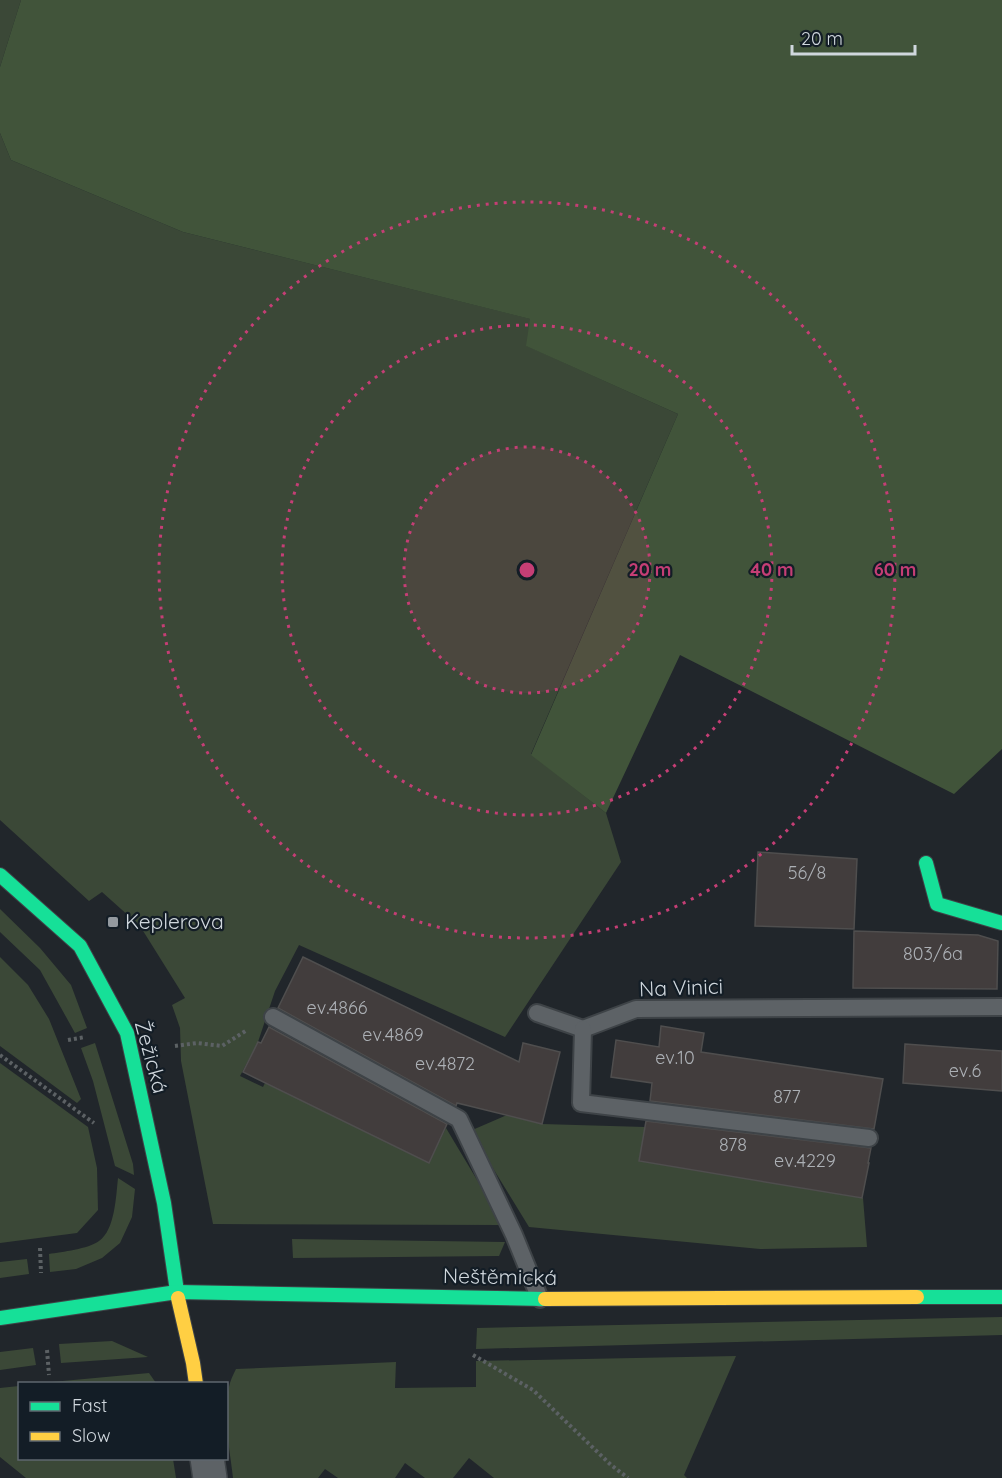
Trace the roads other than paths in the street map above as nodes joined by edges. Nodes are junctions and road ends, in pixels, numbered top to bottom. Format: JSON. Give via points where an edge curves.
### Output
{"nodes":[{"id":1,"x":926,"y":863,"type":"dead end"},
{"id":2,"x":0,"y":875,"type":"edge"},
{"id":3,"x":1002,"y":923,"type":"edge"},
{"id":4,"x":1002,"y":1007,"type":"edge"},
{"id":5,"x":537,"y":1013,"type":"dead end"},
{"id":6,"x":273,"y":1017,"type":"dead end"},
{"id":7,"x":583,"y":1029,"type":"junction"},
{"id":8,"x":869,"y":1138,"type":"dead end"},
{"id":9,"x":177,"y":1292,"type":"junction"},
{"id":10,"x":1002,"y":1297,"type":"edge"},
{"id":11,"x":540,"y":1299,"type":"junction"},
{"id":12,"x":0,"y":1318,"type":"edge"},
{"id":13,"x":196,"y":1382,"type":"edge"},
{"id":14,"x":207,"y":1460,"type":"edge"},
{"id":15,"x":210,"y":1478,"type":"edge"}],
"edges":[{"from":1,"to":3,"type":"street","via":[[937,904]]},
{"from":2,"to":9,"type":"street","name":"Žežická","via":[[80,946],[127,1033],[164,1203]]},
{"from":4,"to":7,"type":"lane","name":"Na Vinici","via":[[636,1009]]},
{"from":5,"to":7,"type":"lane"},
{"from":6,"to":11,"type":"lane","via":[[459,1119]]},
{"from":7,"to":8,"type":"lane","via":[[581,1102]]},
{"from":9,"to":11,"type":"street","name":"Neštěmická"},
{"from":9,"to":12,"type":"street","name":"Neštěmická"},
{"from":9,"to":13,"type":"street"},
{"from":10,"to":11,"type":"street","name":"Neštěmická"},
{"from":14,"to":15,"type":"street"}]}
